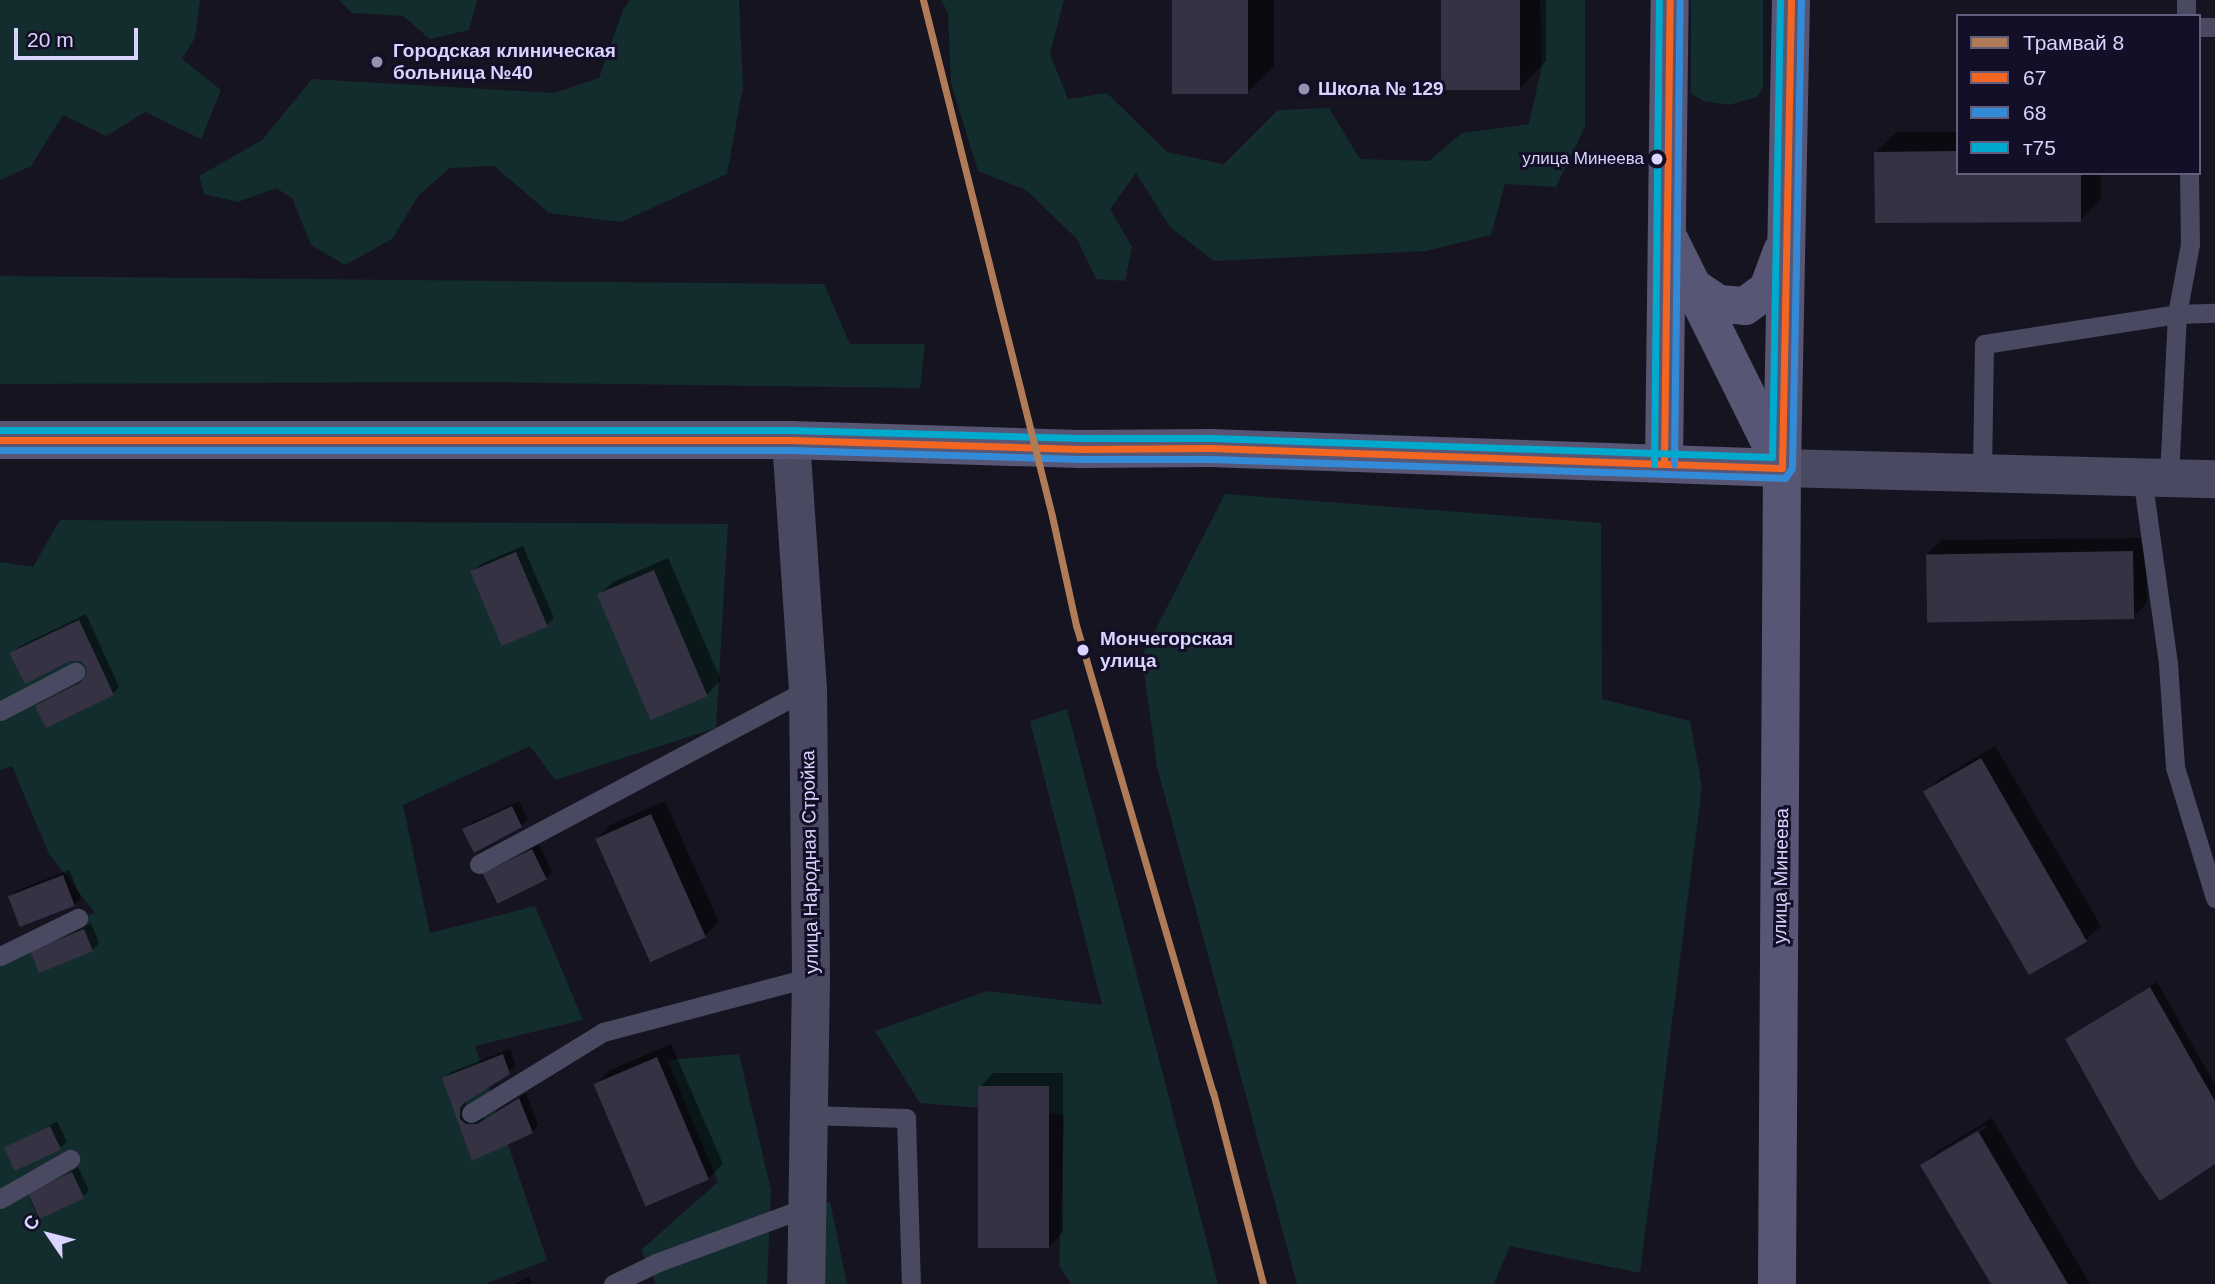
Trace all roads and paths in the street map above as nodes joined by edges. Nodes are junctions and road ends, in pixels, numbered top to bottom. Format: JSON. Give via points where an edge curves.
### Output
{"nodes":[{"id":1,"x":1670,"y":0,"type":"edge"},
{"id":2,"x":1791,"y":0,"type":"edge"},
{"id":3,"x":2189,"y":175,"type":"edge"},
{"id":4,"x":1667,"y":236,"type":"junction"},
{"id":5,"x":1786,"y":239,"type":"junction"},
{"id":6,"x":1693,"y":288,"type":"junction"},
{"id":7,"x":2215,"y":313,"type":"edge"},
{"id":8,"x":2178,"y":314,"type":"junction"},
{"id":9,"x":0,"y":440,"type":"edge"},
{"id":10,"x":790,"y":440,"type":"junction"},
{"id":11,"x":1664,"y":464,"type":"junction"},
{"id":12,"x":1782,"y":468,"type":"junction"},
{"id":13,"x":1982,"y":471,"type":"junction"},
{"id":14,"x":2156,"y":477,"type":"junction"},
{"id":15,"x":2215,"y":479,"type":"edge"},
{"id":16,"x":75,"y":672,"type":"dead end"},
{"id":17,"x":808,"y":689,"type":"junction"},
{"id":18,"x":0,"y":711,"type":"edge"},
{"id":19,"x":479,"y":864,"type":"dead end"},
{"id":20,"x":2215,"y":898,"type":"edge"},
{"id":21,"x":78,"y":918,"type":"dead end"},
{"id":22,"x":0,"y":956,"type":"edge"},
{"id":23,"x":811,"y":977,"type":"junction"},
{"id":24,"x":471,"y":1113,"type":"dead end"},
{"id":25,"x":809,"y":1115,"type":"junction"},
{"id":26,"x":71,"y":1159,"type":"dead end"},
{"id":27,"x":0,"y":1199,"type":"edge"},
{"id":28,"x":807,"y":1207,"type":"junction"},
{"id":29,"x":613,"y":1284,"type":"edge"},
{"id":30,"x":806,"y":1284,"type":"edge"},
{"id":31,"x":911,"y":1284,"type":"edge"},
{"id":32,"x":1777,"y":1284,"type":"edge"}],
"edges":[{"from":1,"to":4,"type":"main road"},
{"from":2,"to":5,"type":"main road","name":"улица Минеева"},
{"from":3,"to":8,"type":"lane","via":[[2190,244]]},
{"from":4,"to":6,"type":"main road"},
{"from":4,"to":11,"type":"main road"},
{"from":5,"to":6,"type":"main road","via":[[1768,289],[1745,306],[1718,304]]},
{"from":5,"to":12,"type":"main road","name":"улица Минеева"},
{"from":6,"to":12,"type":"main road"},
{"from":7,"to":8,"type":"lane"},
{"from":8,"to":13,"type":"lane","via":[[1984,344]]},
{"from":8,"to":14,"type":"lane"},
{"from":9,"to":10,"type":"main road"},
{"from":10,"to":11,"type":"main road","via":[[1211,448]]},
{"from":10,"to":17,"type":"street","name":"улица Народная Стройка"},
{"from":11,"to":12,"type":"main road"},
{"from":12,"to":13,"type":"street"},
{"from":12,"to":32,"type":"main road","name":"улица Минеева"},
{"from":13,"to":14,"type":"street"},
{"from":14,"to":15,"type":"street"},
{"from":14,"to":20,"type":"lane","via":[[2175,766]]},
{"from":16,"to":18,"type":"lane"},
{"from":17,"to":19,"type":"lane"},
{"from":17,"to":23,"type":"street","name":"улица Народная Стройка"},
{"from":21,"to":22,"type":"lane"},
{"from":23,"to":24,"type":"lane","via":[[603,1032]]},
{"from":23,"to":25,"type":"street","name":"улица Народная Стройка"},
{"from":25,"to":28,"type":"street","name":"улица Народная Стройка"},
{"from":25,"to":31,"type":"lane","via":[[906,1118]]},
{"from":26,"to":27,"type":"lane"},
{"from":28,"to":29,"type":"lane","via":[[656,1263]]},
{"from":28,"to":30,"type":"street","name":"улица Народная Стройка"}]}
